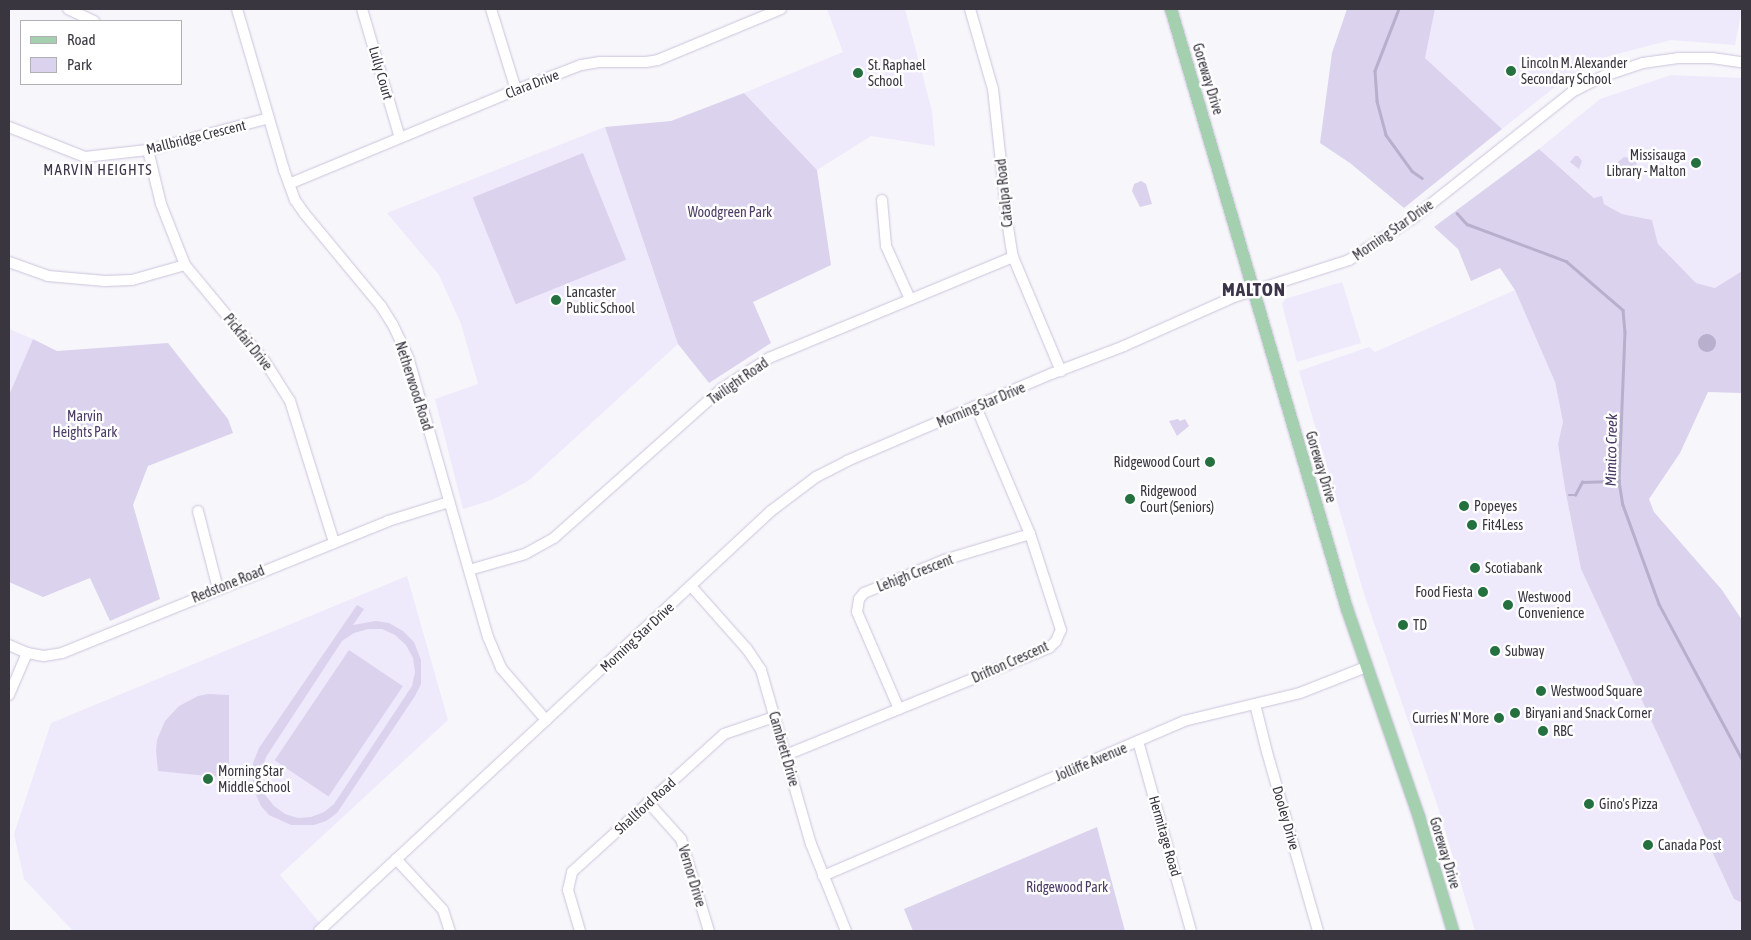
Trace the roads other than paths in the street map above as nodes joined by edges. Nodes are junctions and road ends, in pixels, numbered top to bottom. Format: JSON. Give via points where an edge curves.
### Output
{"nodes":[{"id":1,"x":68,"y":9,"type":"edge"},
{"id":2,"x":236,"y":9,"type":"edge"},
{"id":3,"x":362,"y":9,"type":"edge"},
{"id":4,"x":491,"y":9,"type":"edge"},
{"id":5,"x":781,"y":9,"type":"edge"},
{"id":6,"x":970,"y":9,"type":"edge"},
{"id":7,"x":1172,"y":9,"type":"edge"},
{"id":8,"x":92,"y":20,"type":"edge"},
{"id":9,"x":1742,"y":62,"type":"edge"},
{"id":10,"x":516,"y":90,"type":"junction"},
{"id":11,"x":270,"y":118,"type":"junction"},
{"id":12,"x":9,"y":127,"type":"edge"},
{"id":13,"x":400,"y":138,"type":"junction"},
{"id":14,"x":148,"y":150,"type":"junction"},
{"id":15,"x":289,"y":184,"type":"junction"},
{"id":16,"x":882,"y":200,"type":"dead end"},
{"id":17,"x":1013,"y":257,"type":"junction"},
{"id":18,"x":9,"y":262,"type":"edge"},
{"id":19,"x":185,"y":265,"type":"junction"},
{"id":20,"x":1254,"y":290,"type":"junction"},
{"id":21,"x":910,"y":299,"type":"junction"},
{"id":22,"x":1060,"y":371,"type":"junction"},
{"id":23,"x":976,"y":407,"type":"junction"},
{"id":24,"x":449,"y":502,"type":"junction"},
{"id":25,"x":198,"y":511,"type":"dead end"},
{"id":26,"x":1030,"y":534,"type":"junction"},
{"id":27,"x":334,"y":542,"type":"junction"},
{"id":28,"x":469,"y":570,"type":"junction"},
{"id":29,"x":691,"y":586,"type":"junction"},
{"id":30,"x":218,"y":589,"type":"junction"},
{"id":31,"x":9,"y":645,"type":"edge"},
{"id":32,"x":27,"y":653,"type":"junction"},
{"id":33,"x":1366,"y":667,"type":"junction"},
{"id":34,"x":9,"y":695,"type":"edge"},
{"id":35,"x":1255,"y":704,"type":"junction"},
{"id":36,"x":899,"y":710,"type":"junction"},
{"id":37,"x":774,"y":717,"type":"junction"},
{"id":38,"x":546,"y":720,"type":"junction"},
{"id":39,"x":1138,"y":742,"type":"junction"},
{"id":40,"x":786,"y":755,"type":"junction"},
{"id":41,"x":648,"y":802,"type":"junction"},
{"id":42,"x":396,"y":859,"type":"junction"},
{"id":43,"x":823,"y":876,"type":"junction"},
{"id":44,"x":319,"y":931,"type":"edge"},
{"id":45,"x":450,"y":931,"type":"edge"},
{"id":46,"x":580,"y":931,"type":"edge"},
{"id":47,"x":709,"y":931,"type":"edge"},
{"id":48,"x":846,"y":931,"type":"edge"},
{"id":49,"x":1191,"y":931,"type":"edge"},
{"id":50,"x":1318,"y":931,"type":"edge"},
{"id":51,"x":1453,"y":931,"type":"edge"}],
"edges":[{"from":1,"to":8,"type":"street"},
{"from":2,"to":11,"type":"street","name":"Netherwood Road"},
{"from":3,"to":13,"type":"street","name":"Lully Court"},
{"from":4,"to":10,"type":"street"},
{"from":5,"to":10,"type":"street","name":"Clara Drive","via":[[658,60],[581,65]]},
{"from":6,"to":17,"type":"street","name":"Catalpa Road","via":[[994,89]]},
{"from":7,"to":20,"type":"main road","name":"Goreway Drive"},
{"from":9,"to":20,"type":"street","name":"Morning Star Drive","via":[[1678,58],[1642,62],[1604,76],[1572,92],[1379,243],[1339,265]]},
{"from":10,"to":13,"type":"street","name":"Clara Drive"},
{"from":11,"to":14,"type":"street","name":"Mallbridge Crescent"},
{"from":11,"to":15,"type":"street","name":"Netherwood Road"},
{"from":12,"to":14,"type":"street","name":"Mallbridge Crescent","via":[[85,157]]},
{"from":13,"to":15,"type":"street","name":"Clara Drive"},
{"from":14,"to":19,"type":"street","name":"Pickfair Drive","via":[[161,204]]},
{"from":15,"to":24,"type":"street","name":"Netherwood Road","via":[[304,213],[393,325],[409,360]]},
{"from":16,"to":21,"type":"street","via":[[886,246]]},
{"from":17,"to":21,"type":"street","name":"Twilight Road"},
{"from":17,"to":22,"type":"street","name":"Catalpa Road"},
{"from":18,"to":19,"type":"street","via":[[48,276],[105,281],[132,280]]},
{"from":19,"to":27,"type":"street","name":"Pickfair Drive","via":[[264,360],[290,401]]},
{"from":20,"to":22,"type":"street","name":"Morning Star Drive"},
{"from":20,"to":33,"type":"main road","name":"Goreway Drive"},
{"from":21,"to":28,"type":"street","name":"Twilight Road","via":[[769,358],[721,389],[554,538],[525,554]]},
{"from":22,"to":23,"type":"street","name":"Morning Star Drive"},
{"from":23,"to":26,"type":"street","name":"Drifton Crescent"},
{"from":23,"to":29,"type":"street","name":"Morning Star Drive","via":[[816,477],[771,511]]},
{"from":24,"to":27,"type":"street","name":"Redstone Road","via":[[416,510]]},
{"from":24,"to":28,"type":"street","name":"Netherwood Road"},
{"from":25,"to":30,"type":"street"},
{"from":26,"to":36,"type":"street","name":"Drifton Crescent","via":[[1061,630],[1056,641],[1050,647]]},
{"from":26,"to":36,"type":"street","name":"Lehigh Crescent","via":[[944,560],[864,593],[859,599],[856,612]]},
{"from":27,"to":30,"type":"street","name":"Redstone Road"},
{"from":28,"to":38,"type":"street","name":"Netherwood Road","via":[[497,660]]},
{"from":29,"to":37,"type":"street","name":"Cambrett Drive","via":[[755,658]]},
{"from":29,"to":38,"type":"street","name":"Morning Star Drive"},
{"from":30,"to":32,"type":"street","name":"Redstone Road","via":[[62,653],[44,656]]},
{"from":31,"to":32,"type":"street","name":"Redstone Road"},
{"from":32,"to":34,"type":"street"},
{"from":33,"to":35,"type":"street","name":"Jolliffe Avenue","via":[[1300,693]]},
{"from":33,"to":51,"type":"main road","name":"Goreway Drive","via":[[1419,818]]},
{"from":35,"to":39,"type":"street","name":"Jolliffe Avenue","via":[[1184,721]]},
{"from":35,"to":50,"type":"street","name":"Dooley Drive"},
{"from":36,"to":40,"type":"street","name":"Drifton Crescent"},
{"from":37,"to":40,"type":"street","name":"Cambrett Drive"},
{"from":37,"to":41,"type":"street","name":"Shallford Road","via":[[724,734]]},
{"from":38,"to":42,"type":"street","name":"Morning Star Drive"},
{"from":39,"to":43,"type":"street","name":"Jolliffe Avenue"},
{"from":39,"to":49,"type":"street","name":"Hermitage Road"},
{"from":40,"to":43,"type":"street","name":"Cambrett Drive"},
{"from":41,"to":46,"type":"street","name":"Shallford Road","via":[[572,872],[568,890]]},
{"from":41,"to":47,"type":"street","name":"Vernor Drive","via":[[681,839]]},
{"from":42,"to":44,"type":"street","name":"Morning Star Drive"},
{"from":42,"to":45,"type":"street","via":[[443,910]]},
{"from":43,"to":48,"type":"street","name":"Cambrett Drive"}]}
